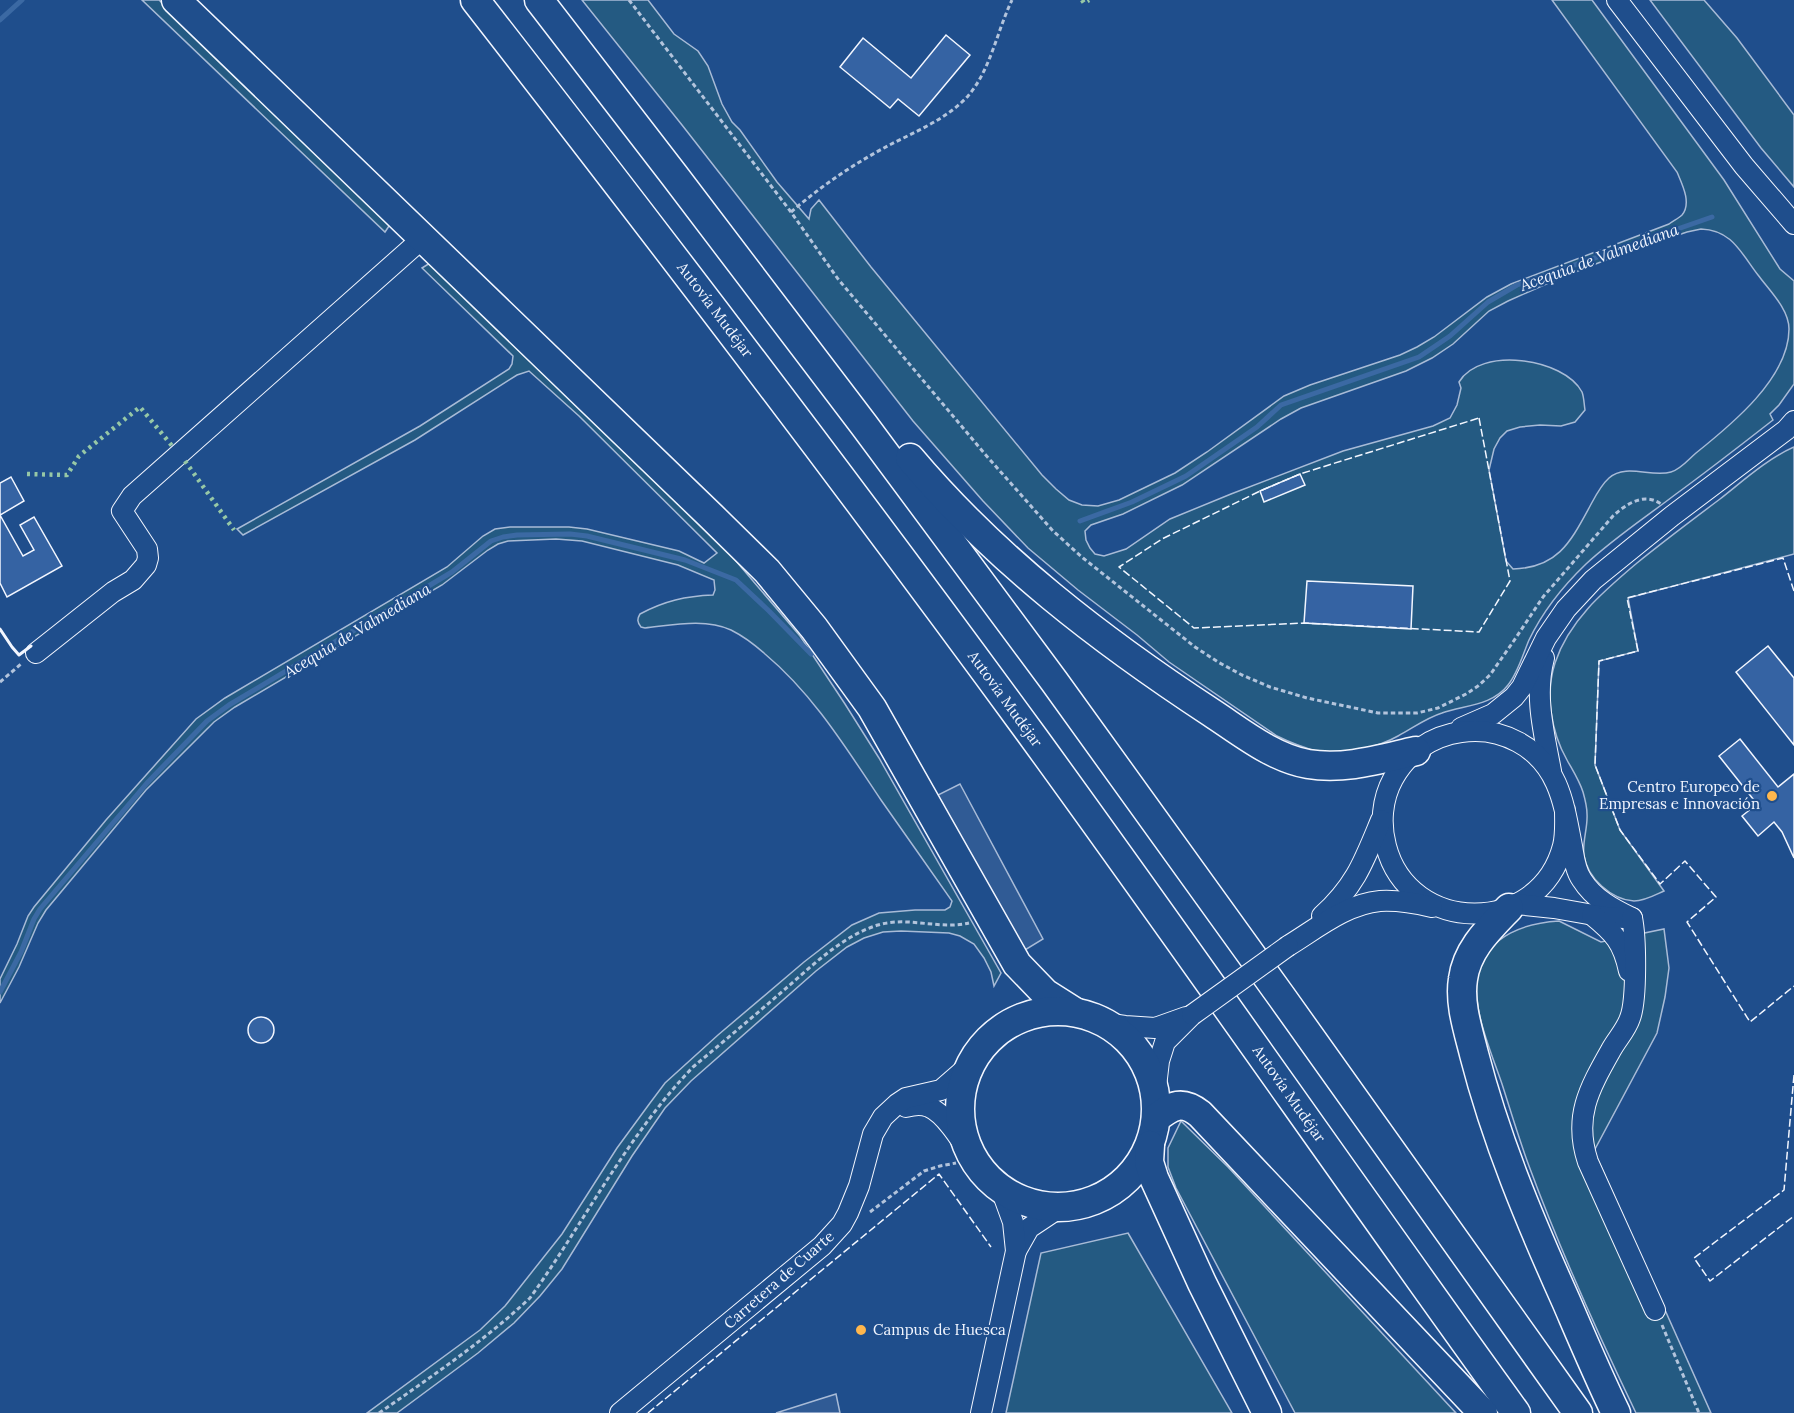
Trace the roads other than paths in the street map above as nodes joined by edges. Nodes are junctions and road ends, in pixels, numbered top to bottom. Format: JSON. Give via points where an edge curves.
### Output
{"nodes":[{"id":1,"x":176,"y":0,"type":"edge"},
{"id":2,"x":476,"y":0,"type":"edge"},
{"id":3,"x":538,"y":0,"type":"edge"},
{"id":4,"x":1617,"y":0,"type":"edge"},
{"id":5,"x":1794,"y":224,"type":"edge"},
{"id":6,"x":423,"y":238,"type":"junction"},
{"id":7,"x":864,"y":425,"type":"junction"},
{"id":8,"x":1792,"y":426,"type":"edge"},
{"id":9,"x":1556,"y":624,"type":"junction"},
{"id":10,"x":36,"y":653,"type":"road end"},
{"id":11,"x":1450,"y":733,"type":"junction"},
{"id":12,"x":1416,"y":751,"type":"junction"},
{"id":13,"x":1552,"y":774,"type":"junction"},
{"id":14,"x":1565,"y":810,"type":"junction"},
{"id":15,"x":1382,"y":817,"type":"junction"},
{"id":16,"x":1512,"y":906,"type":"junction"},
{"id":17,"x":1442,"y":909,"type":"junction"},
{"id":18,"x":1590,"y":914,"type":"junction"},
{"id":19,"x":1632,"y":918,"type":"junction"},
{"id":20,"x":1287,"y":946,"type":"junction"},
{"id":21,"x":1017,"y":964,"type":"junction"},
{"id":22,"x":1633,"y":1000,"type":"junction"},
{"id":23,"x":1075,"y":1012,"type":"junction"},
{"id":24,"x":1192,"y":1015,"type":"junction"},
{"id":25,"x":1104,"y":1023,"type":"junction"},
{"id":26,"x":1007,"y":1026,"type":"junction"},
{"id":27,"x":972,"y":1063,"type":"junction"},
{"id":28,"x":888,"y":1111,"type":"junction"},
{"id":29,"x":1154,"y":1119,"type":"junction"},
{"id":30,"x":969,"y":1164,"type":"junction"},
{"id":31,"x":1001,"y":1189,"type":"junction"},
{"id":32,"x":1087,"y":1203,"type":"junction"},
{"id":33,"x":1059,"y":1208,"type":"junction"},
{"id":34,"x":1016,"y":1251,"type":"junction"},
{"id":35,"x":1202,"y":1283,"type":"junction"},
{"id":36,"x":1655,"y":1310,"type":"road end"},
{"id":37,"x":620,"y":1413,"type":"edge"},
{"id":38,"x":981,"y":1413,"type":"edge"},
{"id":39,"x":1267,"y":1413,"type":"edge"},
{"id":40,"x":1483,"y":1413,"type":"edge"},
{"id":41,"x":1516,"y":1413,"type":"edge"},
{"id":42,"x":1578,"y":1413,"type":"edge"},
{"id":43,"x":1616,"y":1413,"type":"edge"}],
"edges":[{"from":1,"to":6,"type":"highway"},
{"from":2,"to":41,"type":"highway","name":"Autovía Mudéjar","via":[[766,376],[1018,717]]},
{"from":3,"to":7,"type":"highway"},
{"from":4,"to":5,"type":"street","via":[[1744,166]]},
{"from":6,"to":10,"type":"street","via":[[132,496],[122,511],[147,549],[146,565],[133,580]]},
{"from":6,"to":21,"type":"highway","via":[[767,571],[814,628],[872,708]]},
{"from":7,"to":12,"type":"highway","via":[[895,440],[969,521],[1084,623],[1148,671],[1250,738],[1289,758],[1326,766],[1363,763]]},
{"from":7,"to":42,"type":"highway","via":[[1054,681]]},
{"from":8,"to":9,"type":"street","via":[[1593,580]]},
{"from":9,"to":11,"type":"street","via":[[1514,697],[1493,714]]},
{"from":9,"to":13,"type":"street","via":[[1539,690]]},
{"from":11,"to":12,"type":"street"},
{"from":11,"to":13,"type":"street","via":[[1489,731],[1508,737],[1540,758]]},
{"from":12,"to":15,"type":"street","via":[[1392,780]]},
{"from":13,"to":14,"type":"street"},
{"from":14,"to":16,"type":"street","via":[[1566,829],[1555,865],[1532,894]]},
{"from":14,"to":19,"type":"street","via":[[1582,881],[1604,903]]},
{"from":15,"to":17,"type":"street","via":[[1383,837],[1397,873],[1410,888]]},
{"from":15,"to":20,"type":"street","via":[[1348,889]]},
{"from":16,"to":17,"type":"street","via":[[1476,914]]},
{"from":16,"to":18,"type":"street"},
{"from":16,"to":43,"type":"highway","via":[[1480,939],[1468,960],[1462,981],[1463,1003],[1479,1071],[1510,1169]]},
{"from":17,"to":20,"type":"street","via":[[1398,901],[1369,902],[1347,910]]},
{"from":18,"to":19,"type":"street"},
{"from":18,"to":22,"type":"street","via":[[1620,944]]},
{"from":19,"to":22,"type":"street"},
{"from":20,"to":24,"type":"street","bridge":true},
{"from":21,"to":23,"type":"highway","via":[[1045,993]]},
{"from":21,"to":26,"type":"highway","via":[[1018,997]]},
{"from":22,"to":36,"type":"street","via":[[1627,1026],[1589,1094],[1581,1139]]},
{"from":23,"to":25,"type":"highway"},
{"from":23,"to":26,"type":"highway","via":[[1033,1014]]},
{"from":24,"to":25,"type":"street","via":[[1155,1028]]},
{"from":24,"to":29,"type":"street","via":[[1166,1042],[1159,1061]]},
{"from":25,"to":29,"type":"highway","via":[[1138,1053],[1152,1080]]},
{"from":26,"to":27,"type":"highway","via":[[981,1048]]},
{"from":27,"to":28,"type":"street","via":[[940,1090],[906,1098]]},
{"from":27,"to":30,"type":"highway","via":[[963,1088],[960,1115]]},
{"from":28,"to":30,"type":"street","via":[[914,1105],[937,1111]]},
{"from":28,"to":37,"type":"street","name":"Carretera de Cuarte","via":[[873,1134],[849,1213],[832,1237]]},
{"from":29,"to":32,"type":"highway","via":[[1135,1170],[1114,1190]]},
{"from":29,"to":35,"type":"highway","via":[[1151,1171]]},
{"from":29,"to":40,"type":"highway","via":[[1178,1105],[1186,1105],[1200,1114]]},
{"from":30,"to":31,"type":"highway"},
{"from":31,"to":33,"type":"highway","via":[[1029,1203]]},
{"from":31,"to":34,"type":"street","via":[[1013,1222]]},
{"from":32,"to":33,"type":"highway"},
{"from":32,"to":35,"type":"highway","via":[[1122,1197],[1138,1198],[1155,1207]]},
{"from":33,"to":34,"type":"street","via":[[1029,1228]]},
{"from":34,"to":38,"type":"street"},
{"from":35,"to":39,"type":"highway"}]}
